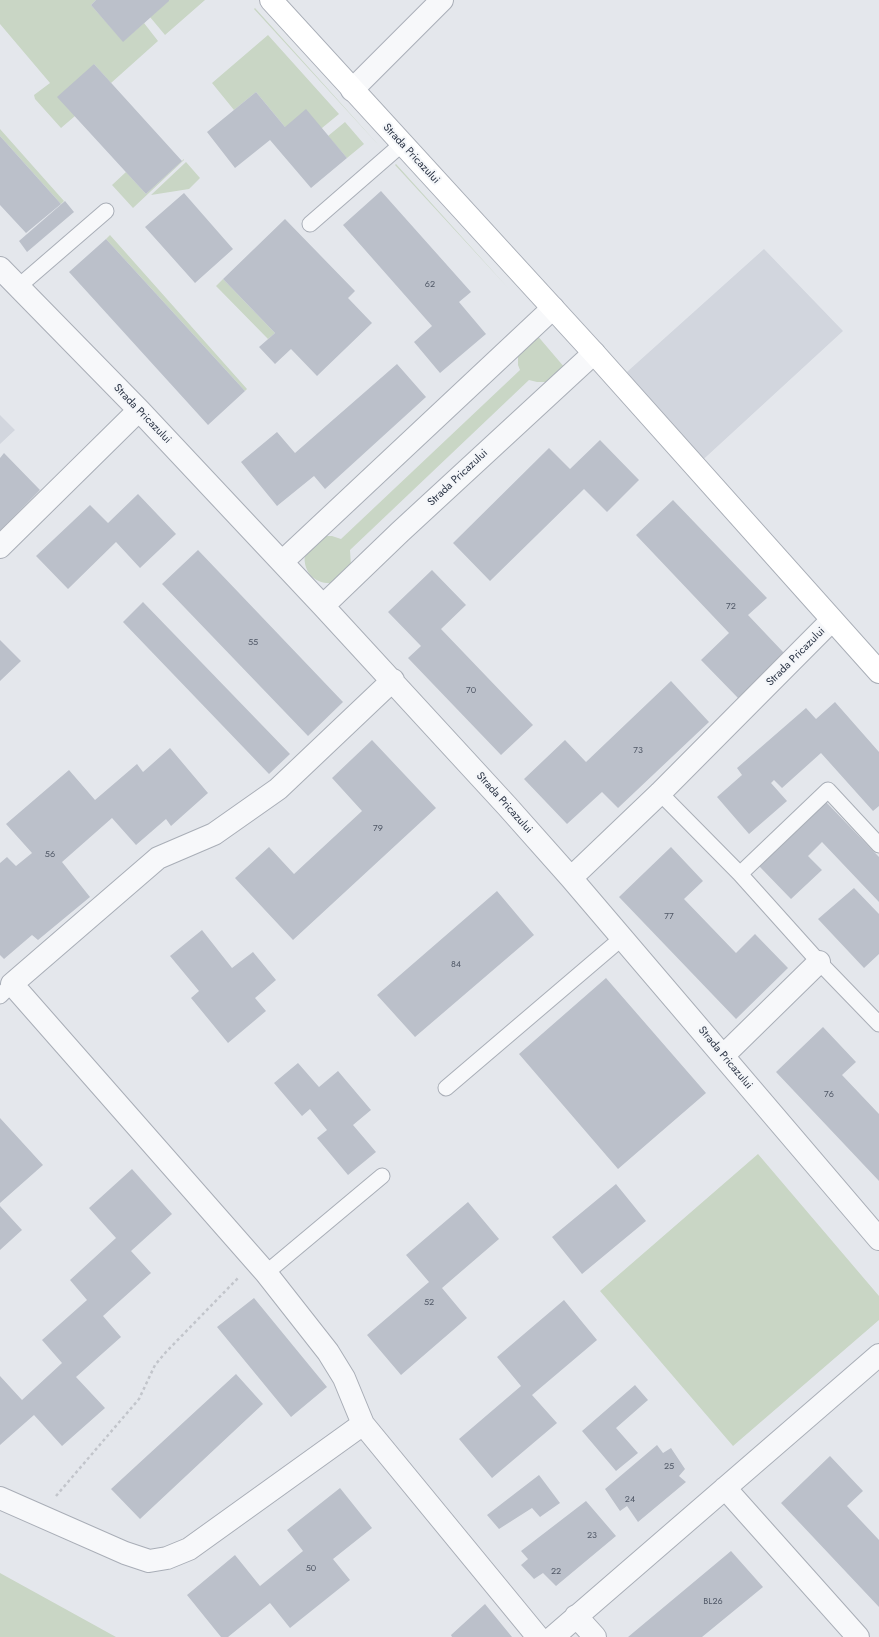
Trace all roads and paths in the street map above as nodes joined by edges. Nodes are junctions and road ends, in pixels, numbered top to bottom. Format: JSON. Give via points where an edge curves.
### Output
{"nodes":[{"id":1,"x":271,"y":0,"type":"edge"},
{"id":2,"x":442,"y":0,"type":"edge"},
{"id":3,"x":352,"y":90,"type":"junction"},
{"id":4,"x":402,"y":144,"type":"junction"},
{"id":5,"x":106,"y":211,"type":"dead end"},
{"id":6,"x":310,"y":224,"type":"dead end"},
{"id":7,"x":0,"y":268,"type":"edge"},
{"id":8,"x":18,"y":287,"type":"junction"},
{"id":9,"x":553,"y":308,"type":"junction"},
{"id":10,"x":594,"y":353,"type":"junction"},
{"id":11,"x":139,"y":410,"type":"junction"},
{"id":12,"x":0,"y":547,"type":"edge"},
{"id":13,"x":282,"y":562,"type":"junction"},
{"id":14,"x":324,"y":606,"type":"junction"},
{"id":15,"x":832,"y":620,"type":"junction"},
{"id":16,"x":879,"y":672,"type":"edge"},
{"id":17,"x":393,"y":680,"type":"junction"},
{"id":18,"x":660,"y":793,"type":"junction"},
{"id":19,"x":879,"y":845,"type":"edge"},
{"id":20,"x":740,"y":874,"type":"junction"},
{"id":21,"x":571,"y":878,"type":"junction"},
{"id":22,"x":622,"y":938,"type":"junction"},
{"id":23,"x":819,"y":962,"type":"junction"},
{"id":24,"x":4,"y":984,"type":"edge"},
{"id":25,"x":879,"y":1024,"type":"edge"},
{"id":26,"x":723,"y":1056,"type":"junction"},
{"id":27,"x":446,"y":1088,"type":"dead end"},
{"id":28,"x":382,"y":1176,"type":"dead end"},
{"id":29,"x":878,"y":1236,"type":"edge"},
{"id":30,"x":260,"y":1267,"type":"junction"},
{"id":31,"x":879,"y":1355,"type":"edge"},
{"id":32,"x":363,"y":1424,"type":"junction"},
{"id":33,"x":725,"y":1488,"type":"junction"},
{"id":34,"x":0,"y":1498,"type":"edge"},
{"id":35,"x":40,"y":1515,"type":"junction"},
{"id":36,"x":576,"y":1616,"type":"junction"},
{"id":37,"x":538,"y":1637,"type":"edge"},
{"id":38,"x":553,"y":1637,"type":"edge"},
{"id":39,"x":595,"y":1637,"type":"edge"},
{"id":40,"x":858,"y":1637,"type":"edge"}],
"edges":[{"from":1,"to":3,"type":"street","name":"Strada Pricazului"},
{"from":2,"to":3,"type":"street"},
{"from":3,"to":4,"type":"street","name":"Strada Pricazului"},
{"from":4,"to":6,"type":"lane"},
{"from":4,"to":9,"type":"street","name":"Strada Pricazului"},
{"from":5,"to":8,"type":"lane"},
{"from":7,"to":8,"type":"street","name":"Strada Pricazului"},
{"from":8,"to":11,"type":"street","name":"Strada Pricazului"},
{"from":9,"to":10,"type":"street","name":"Strada Pricazului"},
{"from":9,"to":13,"type":"street"},
{"from":10,"to":14,"type":"street","name":"Strada Pricazului","via":[[400,532]]},
{"from":10,"to":15,"type":"street","name":"Strada Pricazului"},
{"from":11,"to":12,"type":"street"},
{"from":11,"to":13,"type":"street","name":"Strada Pricazului"},
{"from":13,"to":14,"type":"street","name":"Strada Pricazului"},
{"from":14,"to":17,"type":"street","name":"Strada Pricazului"},
{"from":15,"to":16,"type":"street","name":"Strada Pricazului"},
{"from":15,"to":18,"type":"street","name":"Strada Pricazului"},
{"from":17,"to":21,"type":"street","name":"Strada Pricazului"},
{"from":17,"to":24,"type":"street","via":[[278,788],[214,834],[158,858]]},
{"from":18,"to":20,"type":"lane"},
{"from":18,"to":21,"type":"street","name":"Strada Pricazului"},
{"from":19,"to":20,"type":"lane","via":[[828,790]]},
{"from":20,"to":23,"type":"lane"},
{"from":21,"to":22,"type":"street","name":"Strada Pricazului"},
{"from":22,"to":26,"type":"street","name":"Strada Pricazului"},
{"from":22,"to":27,"type":"lane"},
{"from":23,"to":25,"type":"lane"},
{"from":23,"to":26,"type":"street"},
{"from":24,"to":30,"type":"street"},
{"from":26,"to":29,"type":"street","name":"Strada Pricazului"},
{"from":28,"to":30,"type":"lane"},
{"from":30,"to":32,"type":"street","via":[[328,1352],[344,1378]]},
{"from":30,"to":35,"type":"path","via":[[154,1365],[139,1399]]},
{"from":31,"to":33,"type":"street"},
{"from":32,"to":35,"type":"street","via":[[189,1549],[167,1558],[149,1561]]},
{"from":32,"to":37,"type":"street"},
{"from":33,"to":36,"type":"street"},
{"from":33,"to":40,"type":"street"},
{"from":34,"to":35,"type":"street"},
{"from":36,"to":38,"type":"street"},
{"from":36,"to":39,"type":"street"}]}
